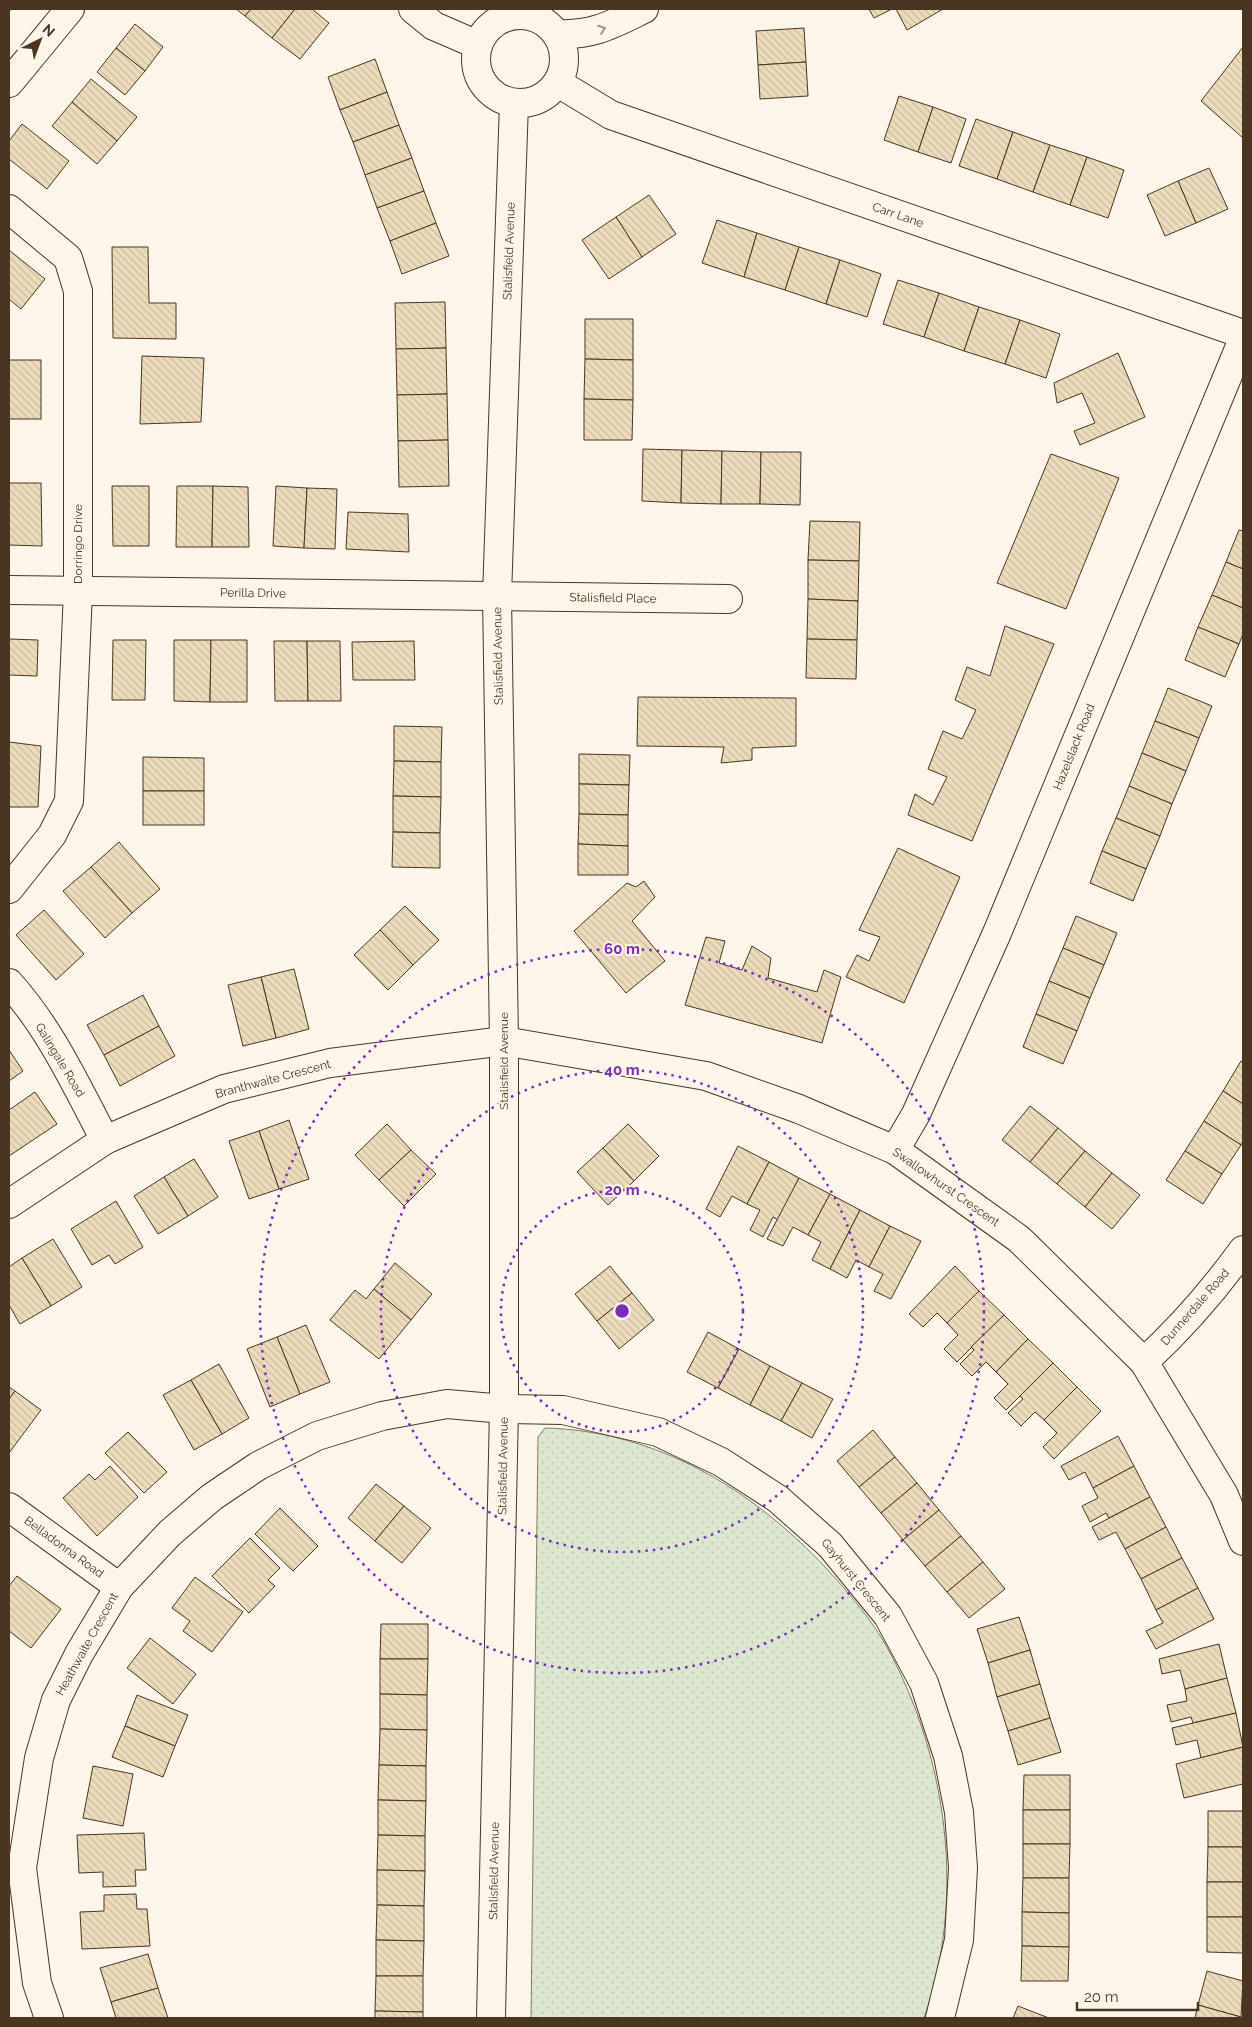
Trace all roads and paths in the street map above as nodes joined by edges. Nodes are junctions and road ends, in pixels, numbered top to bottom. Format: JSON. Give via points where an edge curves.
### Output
{"nodes":[{"id":1,"x":70,"y":9,"type":"edge"},
{"id":2,"x":413,"y":9,"type":"edge"},
{"id":3,"x":644,"y":9,"type":"edge"},
{"id":4,"x":520,"y":12,"type":"edge"},
{"id":5,"x":557,"y":34,"type":"junction"},
{"id":6,"x":478,"y":45,"type":"junction"},
{"id":7,"x":9,"y":83,"type":"edge"},
{"id":8,"x":558,"y":83,"type":"junction"},
{"id":9,"x":514,"y":104,"type":"junction"},
{"id":10,"x":9,"y":209,"type":"edge"},
{"id":11,"x":1243,"y":334,"type":"edge"},
{"id":12,"x":1243,"y":339,"type":"edge"},
{"id":13,"x":9,"y":590,"type":"edge"},
{"id":14,"x":78,"y":591,"type":"junction"},
{"id":15,"x":497,"y":596,"type":"junction"},
{"id":16,"x":728,"y":599,"type":"dead end"},
{"id":17,"x":9,"y":890,"type":"edge"},
{"id":18,"x":9,"y":983,"type":"edge"},
{"id":19,"x":504,"y":1041,"type":"junction"},
{"id":20,"x":105,"y":1140,"type":"junction"},
{"id":21,"x":895,"y":1150,"type":"junction"},
{"id":22,"x":9,"y":1204,"type":"edge"},
{"id":23,"x":1243,"y":1250,"type":"edge"},
{"id":24,"x":1144,"y":1362,"type":"junction"},
{"id":25,"x":504,"y":1409,"type":"junction"},
{"id":26,"x":9,"y":1507,"type":"edge"},
{"id":27,"x":1243,"y":1541,"type":"edge"},
{"id":28,"x":119,"y":1586,"type":"junction"},
{"id":29,"x":15,"y":1868,"type":"edge"},
{"id":30,"x":49,"y":2018,"type":"edge"},
{"id":31,"x":492,"y":2018,"type":"edge"},
{"id":32,"x":940,"y":2018,"type":"edge"}],
"edges":[{"from":1,"to":7,"type":"street"},
{"from":2,"to":6,"type":"street","via":[[434,26]]},
{"from":5,"to":3,"type":"street","one_way":true,"via":[[578,35],[602,30]]},
{"from":4,"to":5,"type":"street","via":[[547,24]]},
{"from":4,"to":6,"type":"street","via":[[494,23]]},
{"from":5,"to":8,"type":"street","via":[[565,58]]},
{"from":6,"to":9,"type":"street","via":[[479,75],[487,89]]},
{"from":8,"to":9,"type":"street","via":[[539,100]]},
{"from":8,"to":11,"type":"street","name":"Carr Lane","via":[[611,115]]},
{"from":9,"to":15,"type":"street","name":"Stalisfield Avenue"},
{"from":10,"to":14,"type":"street","name":"Dorringo Drive","via":[[68,258],[78,291]]},
{"from":12,"to":21,"type":"street","name":"Hazelslack Road","via":[[997,933],[916,1114]]},
{"from":13,"to":14,"type":"street","name":"Perilla Drive"},
{"from":14,"to":15,"type":"street","name":"Perilla Drive"},
{"from":14,"to":17,"type":"street","name":"Dorringo Drive","via":[[69,801],[52,835]]},
{"from":15,"to":16,"type":"street","name":"Stalisfield Place"},
{"from":15,"to":19,"type":"street","name":"Stalisfield Avenue"},
{"from":18,"to":20,"type":"street","name":"Galingale Road","via":[[23,999],[65,1066]]},
{"from":19,"to":20,"type":"street","name":"Branthwaite Crescent","via":[[330,1063],[224,1089]]},
{"from":19,"to":21,"type":"street","name":"Swallowhurst Crescent","via":[[706,1076],[799,1109]]},
{"from":19,"to":25,"type":"street","name":"Stalisfield Avenue"},
{"from":20,"to":22,"type":"street","name":"Branthwaite Crescent"},
{"from":21,"to":24,"type":"street","name":"Swallowhurst Crescent","via":[[1019,1239]]},
{"from":23,"to":24,"type":"street","name":"Dunnerdale Road","via":[[1214,1288]]},
{"from":24,"to":27,"type":"street","name":"Swallowhurst Crescent","via":[[1224,1495]]},
{"from":25,"to":28,"type":"street","name":"Heathwaite Crescent","via":[[447,1404],[382,1416],[317,1436],[258,1466],[212,1497],[170,1533]]},
{"from":25,"to":31,"type":"street","name":"Stalisfield Avenue"},
{"from":25,"to":32,"type":"street","name":"Gayhurst Crescent","via":[[563,1410],[658,1432],[721,1462],[778,1499],[830,1545],[888,1616],[924,1683],[948,1756],[959,1812],[963,1868],[959,1940]]},
{"from":26,"to":28,"type":"street","name":"Belladonna Road"},
{"from":28,"to":29,"type":"street","name":"Heathwaite Crescent","via":[[56,1700]]},
{"from":29,"to":30,"type":"street","name":"Heathwaite Crescent","via":[[37,1983]]}]}
